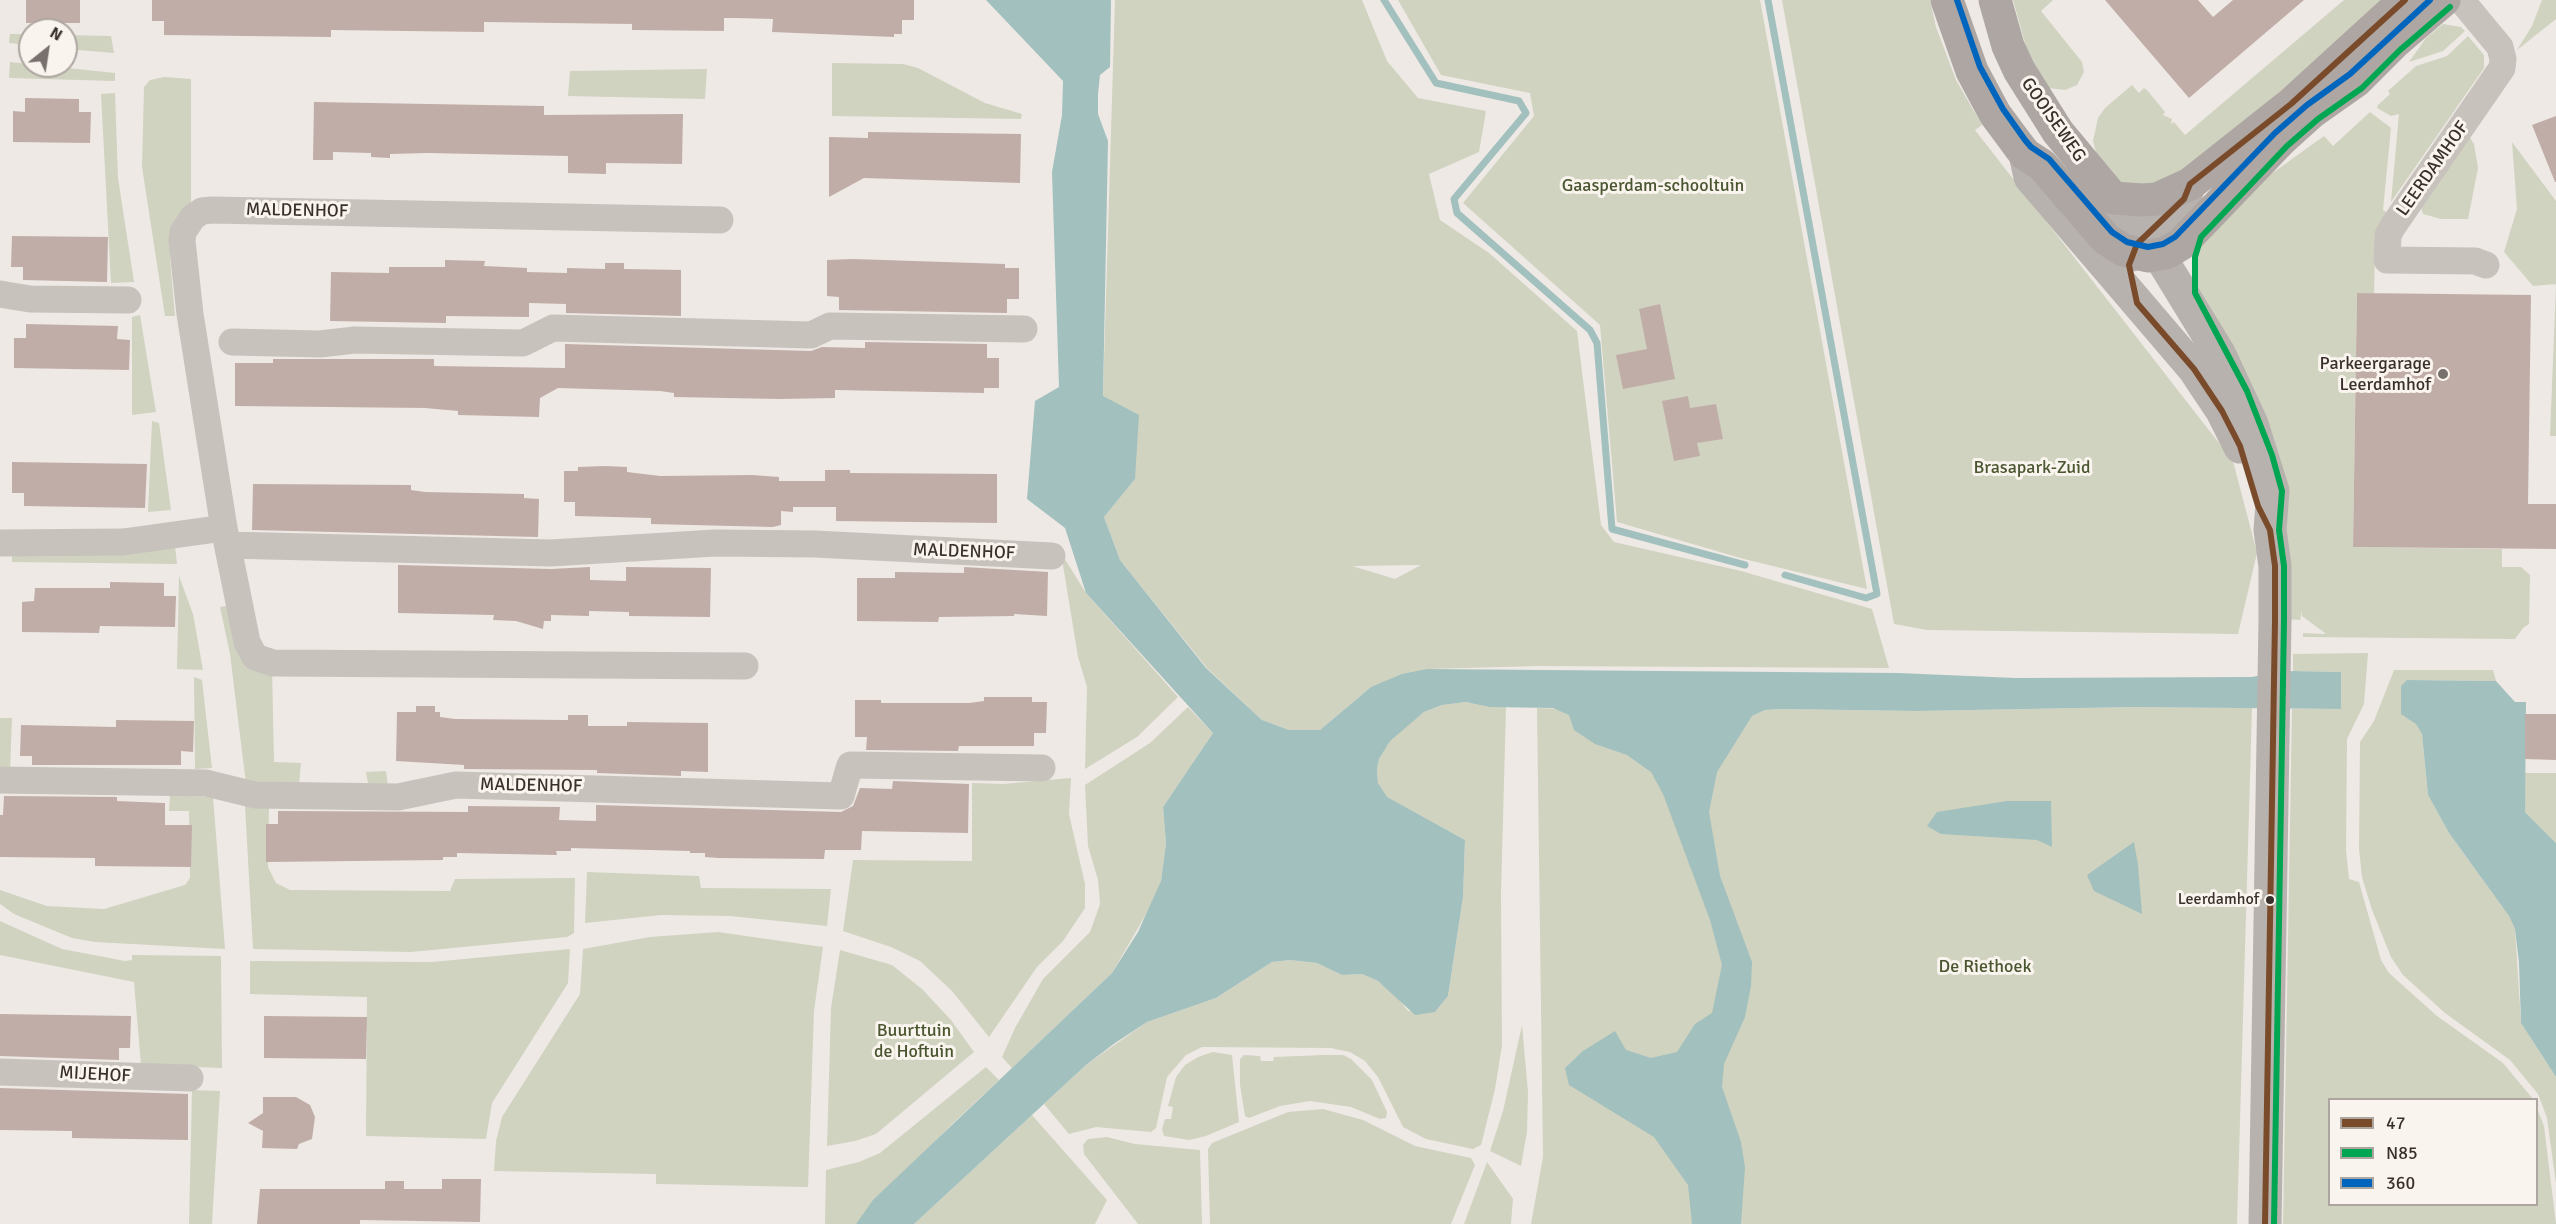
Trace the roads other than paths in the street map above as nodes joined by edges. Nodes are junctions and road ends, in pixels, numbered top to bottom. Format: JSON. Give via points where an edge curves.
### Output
{"nodes":[{"id":1,"x":1947,"y":0,"type":"edge"},
{"id":2,"x":1995,"y":0,"type":"edge"},
{"id":3,"x":2405,"y":0,"type":"edge"},
{"id":4,"x":2444,"y":0,"type":"edge"},
{"id":5,"x":2461,"y":0,"type":"edge"},
{"id":6,"x":2025,"y":153,"type":"junction"},
{"id":7,"x":2190,"y":184,"type":"junction"},
{"id":8,"x":2113,"y":198,"type":"junction"},
{"id":9,"x":720,"y":220,"type":"dead end"},
{"id":10,"x":2193,"y":232,"type":"junction"},
{"id":11,"x":2145,"y":248,"type":"junction"},
{"id":12,"x":2486,"y":265,"type":"dead end"},
{"id":13,"x":0,"y":294,"type":"edge"},
{"id":14,"x":2186,"y":295,"type":"junction"},
{"id":15,"x":128,"y":300,"type":"dead end"},
{"id":16,"x":2137,"y":303,"type":"junction"},
{"id":17,"x":1024,"y":329,"type":"dead end"},
{"id":18,"x":232,"y":342,"type":"dead end"},
{"id":19,"x":2270,"y":530,"type":"junction"},
{"id":20,"x":226,"y":536,"type":"junction"},
{"id":21,"x":0,"y":543,"type":"edge"},
{"id":22,"x":1052,"y":556,"type":"dead end"},
{"id":23,"x":746,"y":666,"type":"dead end"},
{"id":24,"x":1042,"y":768,"type":"dead end"},
{"id":25,"x":0,"y":780,"type":"edge"},
{"id":26,"x":0,"y":1072,"type":"edge"},
{"id":27,"x":190,"y":1078,"type":"dead end"},
{"id":28,"x":2265,"y":1224,"type":"edge"}],
"edges":[{"from":1,"to":6,"type":"main road","via":[[1983,93]]},
{"from":2,"to":8,"type":"main road","name":"GOOISEWEG","via":[[2008,46],[2025,81],[2058,132]]},
{"from":3,"to":7,"type":"main road","via":[[2291,104]]},
{"from":4,"to":10,"type":"main road","via":[[2356,81],[2281,140]]},
{"from":5,"to":12,"type":"street","name":"LEERDAMHOF","via":[[2500,47],[2502,68],[2393,226],[2388,235],[2387,260],[2475,261]]},
{"from":6,"to":11,"type":"main road","via":[[2042,165],[2106,239]]},
{"from":6,"to":16,"type":"main road","via":[[2030,177]]},
{"from":7,"to":8,"type":"main road","via":[[2157,199]]},
{"from":7,"to":11,"type":"main road","via":[[2184,199]]},
{"from":8,"to":11,"type":"main road"},
{"from":9,"to":20,"type":"street","name":"MALDENHOF","via":[[202,211],[187,224],[182,241]]},
{"from":10,"to":11,"type":"main road","via":[[2173,251]]},
{"from":10,"to":14,"type":"main road","via":[[2184,268]]},
{"from":11,"to":14,"type":"main road"},
{"from":11,"to":16,"type":"main road","via":[[2129,264]]},
{"from":13,"to":15,"type":"street","via":[[30,299]]},
{"from":14,"to":19,"type":"main road","via":[[2239,394],[2264,458],[2273,491]]},
{"from":16,"to":19,"type":"main road","via":[[2194,369],[2222,411],[2240,446],[2258,506]]},
{"from":17,"to":18,"type":"street","via":[[830,326],[811,335],[553,328],[523,343]]},
{"from":19,"to":28,"type":"main road","via":[[2275,620]]},
{"from":20,"to":21,"type":"street","name":"MALDENHOF"},
{"from":20,"to":22,"type":"street","name":"MALDENHOF","via":[[551,553],[715,543]]},
{"from":20,"to":23,"type":"street","name":"MALDENHOF","via":[[247,642],[255,657],[264,661]]},
{"from":24,"to":25,"type":"street","name":"MALDENHOF","via":[[850,765],[841,796],[456,785],[398,797],[255,795],[206,783]]},
{"from":26,"to":27,"type":"street","name":"MIJEHOF"}]}
